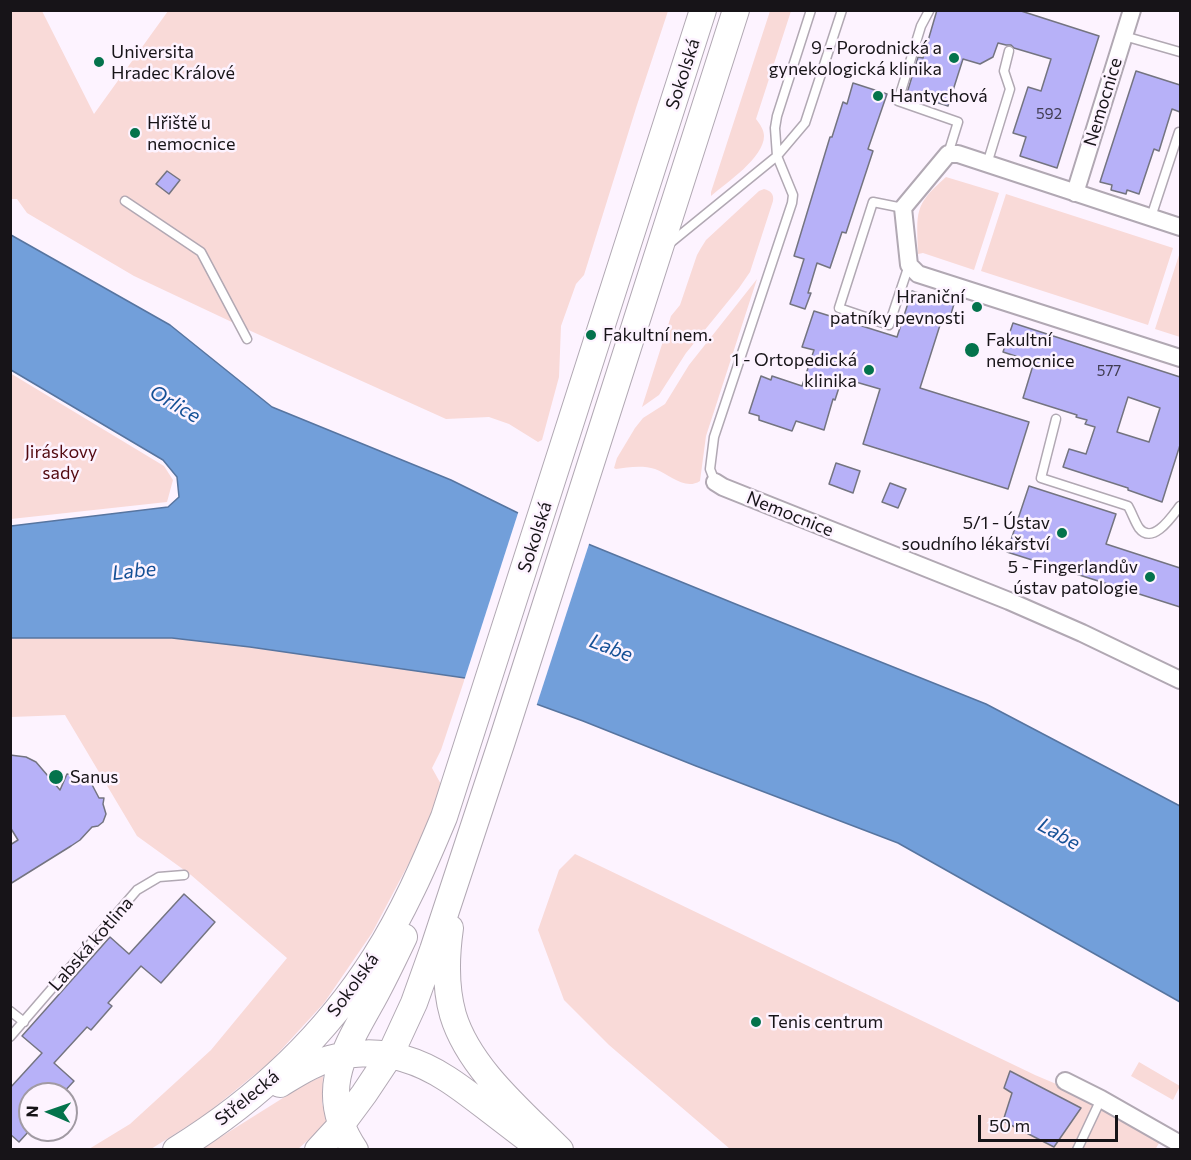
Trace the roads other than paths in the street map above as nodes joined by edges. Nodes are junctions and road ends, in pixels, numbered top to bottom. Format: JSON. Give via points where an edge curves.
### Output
{"nodes":[{"id":1,"x":703,"y":10,"type":"edge"},
{"id":2,"x":736,"y":10,"type":"edge"},
{"id":3,"x":811,"y":10,"type":"edge"},
{"id":4,"x":842,"y":10,"type":"edge"},
{"id":5,"x":1132,"y":10,"type":"edge"},
{"id":6,"x":929,"y":11,"type":"edge"},
{"id":7,"x":1124,"y":36,"type":"junction"},
{"id":8,"x":1009,"y":51,"type":"dead end"},
{"id":9,"x":1180,"y":52,"type":"edge"},
{"id":10,"x":1180,"y":132,"type":"edge"},
{"id":11,"x":953,"y":154,"type":"junction"},
{"id":12,"x":777,"y":156,"type":"junction"},
{"id":13,"x":987,"y":164,"type":"junction"},
{"id":14,"x":1075,"y":193,"type":"junction"},
{"id":15,"x":125,"y":201,"type":"dead end"},
{"id":16,"x":903,"y":208,"type":"junction"},
{"id":17,"x":1150,"y":217,"type":"junction"},
{"id":18,"x":1180,"y":227,"type":"edge"},
{"id":19,"x":659,"y":252,"type":"junction"},
{"id":20,"x":914,"y":270,"type":"junction"},
{"id":21,"x":247,"y":339,"type":"dead end"},
{"id":22,"x":1180,"y":358,"type":"edge"},
{"id":23,"x":1056,"y":419,"type":"dead end"},
{"id":24,"x":715,"y":482,"type":"joint"},
{"id":25,"x":1180,"y":506,"type":"edge"},
{"id":26,"x":1180,"y":680,"type":"edge"},
{"id":27,"x":444,"y":817,"type":"junction"},
{"id":28,"x":468,"y":843,"type":"junction"},
{"id":29,"x":184,"y":875,"type":"dead end"},
{"id":30,"x":10,"y":1011,"type":"edge"},
{"id":31,"x":24,"y":1022,"type":"junction"},
{"id":32,"x":10,"y":1037,"type":"edge"},
{"id":33,"x":312,"y":1038,"type":"joint"},
{"id":34,"x":390,"y":1055,"type":"junction"},
{"id":35,"x":343,"y":1056,"type":"junction"},
{"id":36,"x":1065,"y":1081,"type":"dead end"},
{"id":37,"x":1101,"y":1099,"type":"junction"},
{"id":38,"x":341,"y":1125,"type":"junction"},
{"id":39,"x":204,"y":1132,"type":"junction"},
{"id":40,"x":1180,"y":1144,"type":"edge"},
{"id":41,"x":176,"y":1149,"type":"edge"},
{"id":42,"x":318,"y":1149,"type":"edge"},
{"id":43,"x":355,"y":1149,"type":"edge"},
{"id":44,"x":542,"y":1149,"type":"edge"},
{"id":45,"x":560,"y":1149,"type":"edge"},
{"id":46,"x":1077,"y":1149,"type":"edge"}],
"edges":[{"from":1,"to":27,"type":"main road","name":"Sokolská"},
{"from":2,"to":19,"type":"main road","name":"Sokolská"},
{"from":3,"to":12,"type":"lane","name":"Nemocnice","via":[[777,116]]},
{"from":4,"to":12,"type":"lane","via":[[805,123]]},
{"from":5,"to":7,"type":"street","name":"Nemocnice"},
{"from":6,"to":11,"type":"lane","via":[[898,101],[958,122]]},
{"from":7,"to":9,"type":"lane"},
{"from":7,"to":14,"type":"street","name":"Nemocnice"},
{"from":8,"to":13,"type":"lane","via":[[1004,71],[1010,89]]},
{"from":10,"to":17,"type":"lane"},
{"from":11,"to":13,"type":"street"},
{"from":11,"to":16,"type":"street"},
{"from":12,"to":19,"type":"lane"},
{"from":12,"to":24,"type":"lane","name":"Nemocnice","via":[[792,203],[714,437],[710,469]]},
{"from":13,"to":14,"type":"street"},
{"from":14,"to":17,"type":"street"},
{"from":15,"to":21,"type":"lane","via":[[201,252]]},
{"from":16,"to":20,"type":"street"},
{"from":16,"to":20,"type":"lane","via":[[873,202],[839,308],[889,325]]},
{"from":17,"to":18,"type":"street"},
{"from":19,"to":28,"type":"main road","name":"Sokolská"},
{"from":20,"to":22,"type":"street"},
{"from":23,"to":25,"type":"lane","via":[[1041,478],[1128,506],[1140,530],[1146,533],[1166,525]]},
{"from":24,"to":26,"type":"street","name":"Nemocnice","via":[[1009,601]]},
{"from":27,"to":33,"type":"main road","name":"Sokolská","via":[[385,941],[334,1014]]},
{"from":27,"to":35,"type":"main road","via":[[407,930]]},
{"from":28,"to":34,"type":"main road","name":"Sokolská","via":[[414,1003]]},
{"from":28,"to":45,"type":"main road","via":[[449,935],[448,979],[453,1014],[478,1063]]},
{"from":29,"to":31,"type":"lane","name":"Labská kotlina","via":[[159,878],[137,890]]},
{"from":30,"to":31,"type":"lane"},
{"from":31,"to":32,"type":"lane","name":"Labská kotlina"},
{"from":33,"to":39,"type":"main road","name":"Střelecká","via":[[289,1064]]},
{"from":34,"to":35,"type":"main road"},
{"from":34,"to":38,"type":"main road","name":"Sokolská"},
{"from":34,"to":44,"type":"main road","via":[[444,1077]]},
{"from":35,"to":38,"type":"main road","via":[[336,1083]]},
{"from":35,"to":39,"type":"main road","via":[[301,1071]]},
{"from":36,"to":37,"type":"street"},
{"from":37,"to":40,"type":"street"},
{"from":37,"to":46,"type":"lane"},
{"from":38,"to":42,"type":"main road"},
{"from":38,"to":43,"type":"main road"},
{"from":39,"to":41,"type":"main road","name":"Střelecká"}]}
